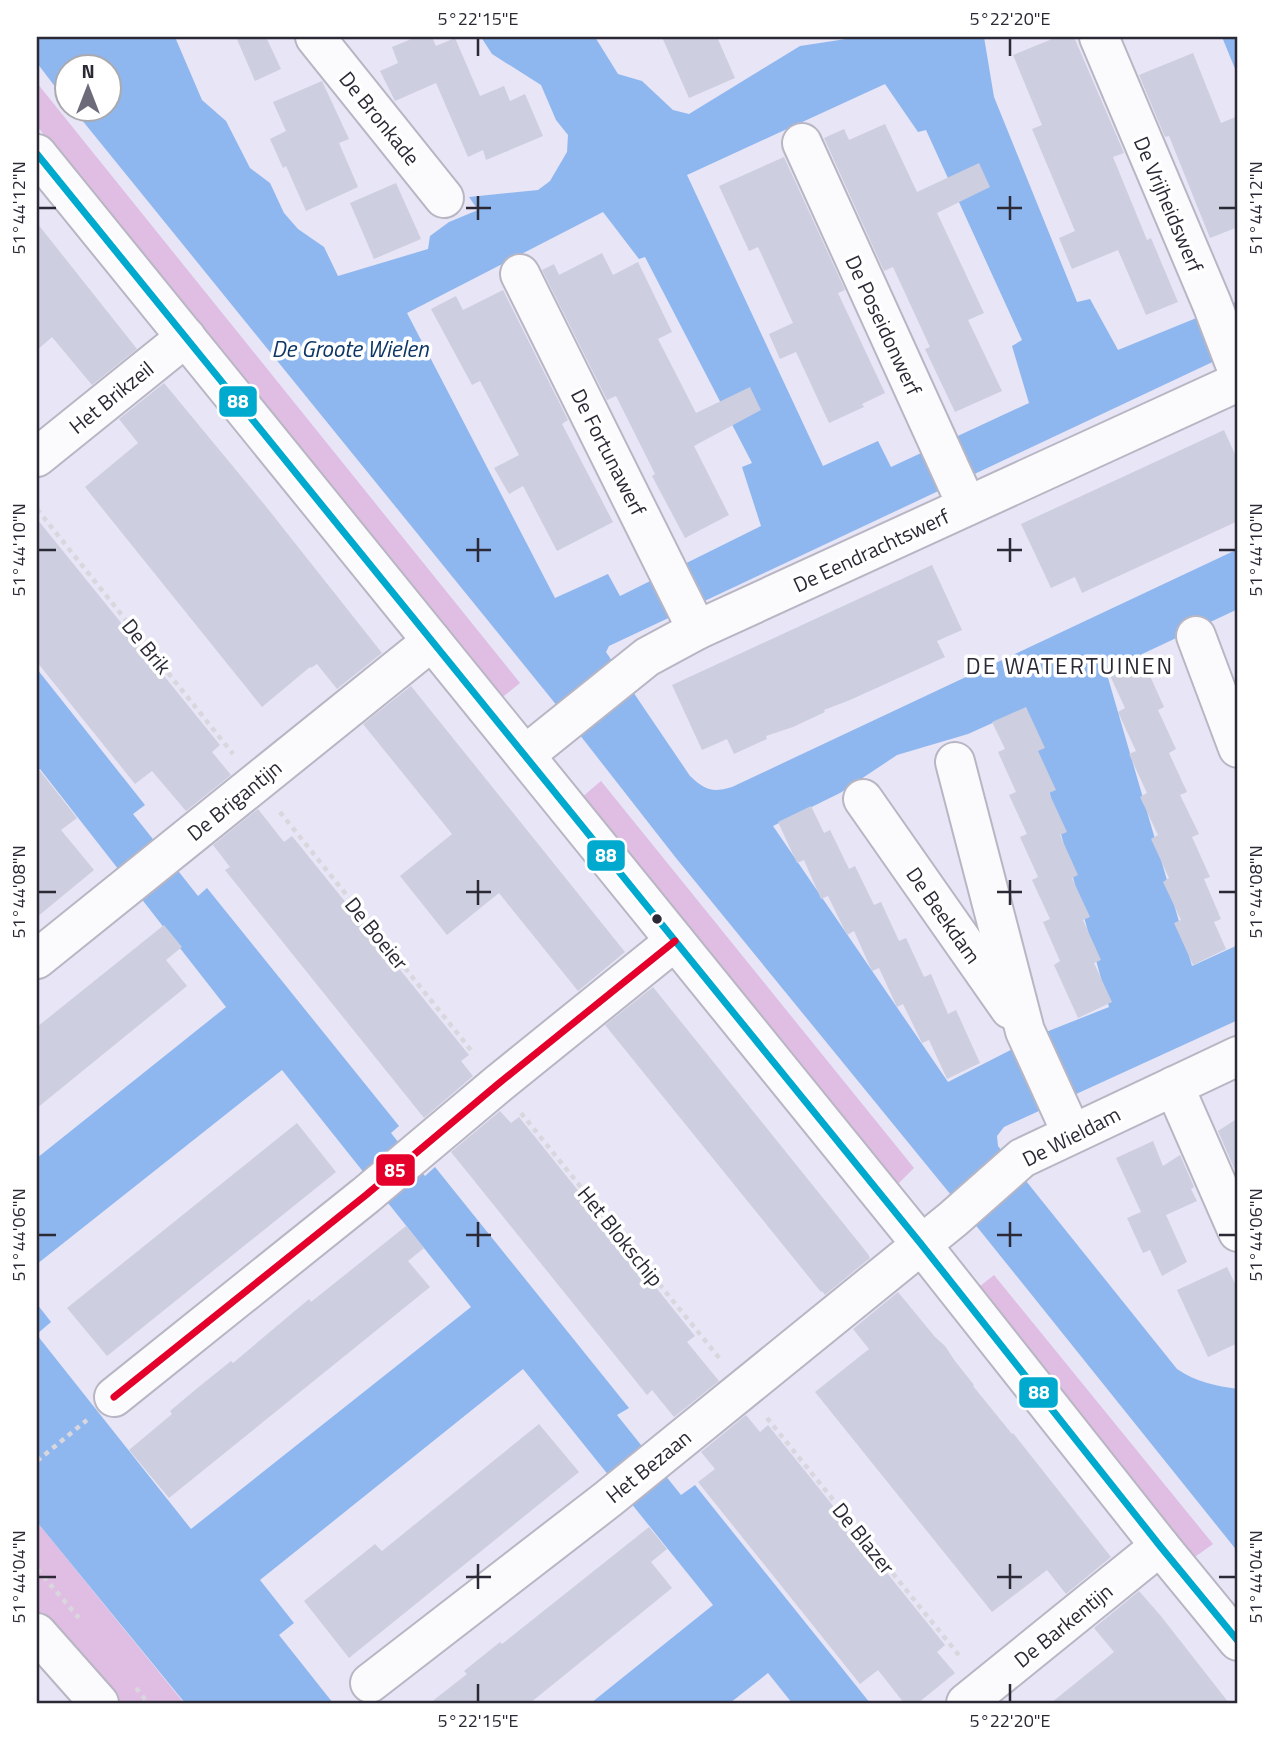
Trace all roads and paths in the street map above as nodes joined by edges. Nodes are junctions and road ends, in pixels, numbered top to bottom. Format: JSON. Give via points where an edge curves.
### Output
{"nodes":[{"id":1,"x":315,"y":37,"type":"edge"},
{"id":2,"x":1099,"y":37,"type":"edge"},
{"id":3,"x":802,"y":143,"type":"dead end"},
{"id":4,"x":37,"y":154,"type":"edge"},
{"id":5,"x":444,"y":198,"type":"dead end"},
{"id":6,"x":520,"y":274,"type":"dead end"},
{"id":7,"x":186,"y":337,"type":"junction"},
{"id":8,"x":1237,"y":372,"type":"edge"},
{"id":9,"x":37,"y":457,"type":"edge"},
{"id":10,"x":964,"y":500,"type":"junction"},
{"id":11,"x":37,"y":509,"type":"edge"},
{"id":12,"x":694,"y":624,"type":"junction"},
{"id":13,"x":1196,"y":636,"type":"dead end"},
{"id":14,"x":432,"y":641,"type":"junction"},
{"id":15,"x":1238,"y":748,"type":"edge"},
{"id":16,"x":525,"y":755,"type":"junction"},
{"id":17,"x":955,"y":762,"type":"dead end"},
{"id":18,"x":257,"y":782,"type":"junction"},
{"id":19,"x":863,"y":799,"type":"dead end"},
{"id":20,"x":675,"y":941,"type":"junction"},
{"id":21,"x":37,"y":959,"type":"edge"},
{"id":22,"x":1025,"y":1031,"type":"junction"},
{"id":23,"x":1238,"y":1056,"type":"edge"},
{"id":24,"x":498,"y":1084,"type":"junction"},
{"id":25,"x":1174,"y":1086,"type":"junction"},
{"id":26,"x":1067,"y":1125,"type":"junction"},
{"id":27,"x":1238,"y":1232,"type":"edge"},
{"id":28,"x":921,"y":1244,"type":"junction"},
{"id":29,"x":744,"y":1388,"type":"junction"},
{"id":30,"x":114,"y":1397,"type":"joint"},
{"id":31,"x":37,"y":1461,"type":"edge"},
{"id":32,"x":1160,"y":1546,"type":"junction"},
{"id":33,"x":1226,"y":1600,"type":"edge"},
{"id":34,"x":37,"y":1633,"type":"edge"},
{"id":35,"x":1238,"y":1641,"type":"edge"},
{"id":36,"x":370,"y":1683,"type":"dead end"},
{"id":37,"x":975,"y":1696,"type":"edge"},
{"id":38,"x":99,"y":1703,"type":"edge"}],
"edges":[{"from":1,"to":5,"type":"street","name":"De Bronkade"},
{"from":2,"to":8,"type":"street","name":"De Vrijheidswerf"},
{"from":3,"to":10,"type":"street","name":"De Poseidonwerf"},
{"from":4,"to":7,"type":"street"},
{"from":6,"to":12,"type":"street","name":"De Fortunawerf"},
{"from":7,"to":9,"type":"street","name":"Het Brikzeil"},
{"from":7,"to":14,"type":"street"},
{"from":8,"to":10,"type":"street","name":"De Eendrachtswerf"},
{"from":10,"to":12,"type":"street","name":"De Eendrachtswerf"},
{"from":11,"to":18,"type":"path","name":"De Brik"},
{"from":12,"to":16,"type":"street","name":"De Eendrachtswerf"},
{"from":13,"to":15,"type":"street"},
{"from":14,"to":16,"type":"street"},
{"from":14,"to":18,"type":"street","name":"De Brigantijn"},
{"from":16,"to":20,"type":"street"},
{"from":17,"to":22,"type":"street","name":"De Beekdam"},
{"from":18,"to":21,"type":"street","name":"De Brigantijn"},
{"from":18,"to":24,"type":"path","name":"De Boeier"},
{"from":19,"to":22,"type":"street","name":"De Beekdam"},
{"from":20,"to":24,"type":"street"},
{"from":20,"to":28,"type":"street"},
{"from":22,"to":26,"type":"street","name":"De Beekdam"},
{"from":23,"to":25,"type":"street","name":"De Wieldam"},
{"from":24,"to":29,"type":"path","name":"Het Blokschip"},
{"from":24,"to":30,"type":"street"},
{"from":25,"to":26,"type":"street","name":"De Wieldam"},
{"from":25,"to":27,"type":"street"},
{"from":26,"to":28,"type":"street","name":"De Wieldam","via":[[1022,1157]]},
{"from":28,"to":29,"type":"street","name":"Het Bezaan"},
{"from":28,"to":32,"type":"street"},
{"from":29,"to":36,"type":"street","name":"Het Bezaan"},
{"from":29,"to":37,"type":"path","name":"De Blazer"},
{"from":30,"to":31,"type":"path"},
{"from":32,"to":33,"type":"street"},
{"from":32,"to":37,"type":"street","name":"De Barkentijn"},
{"from":33,"to":35,"type":"street"},
{"from":34,"to":38,"type":"street"}]}
